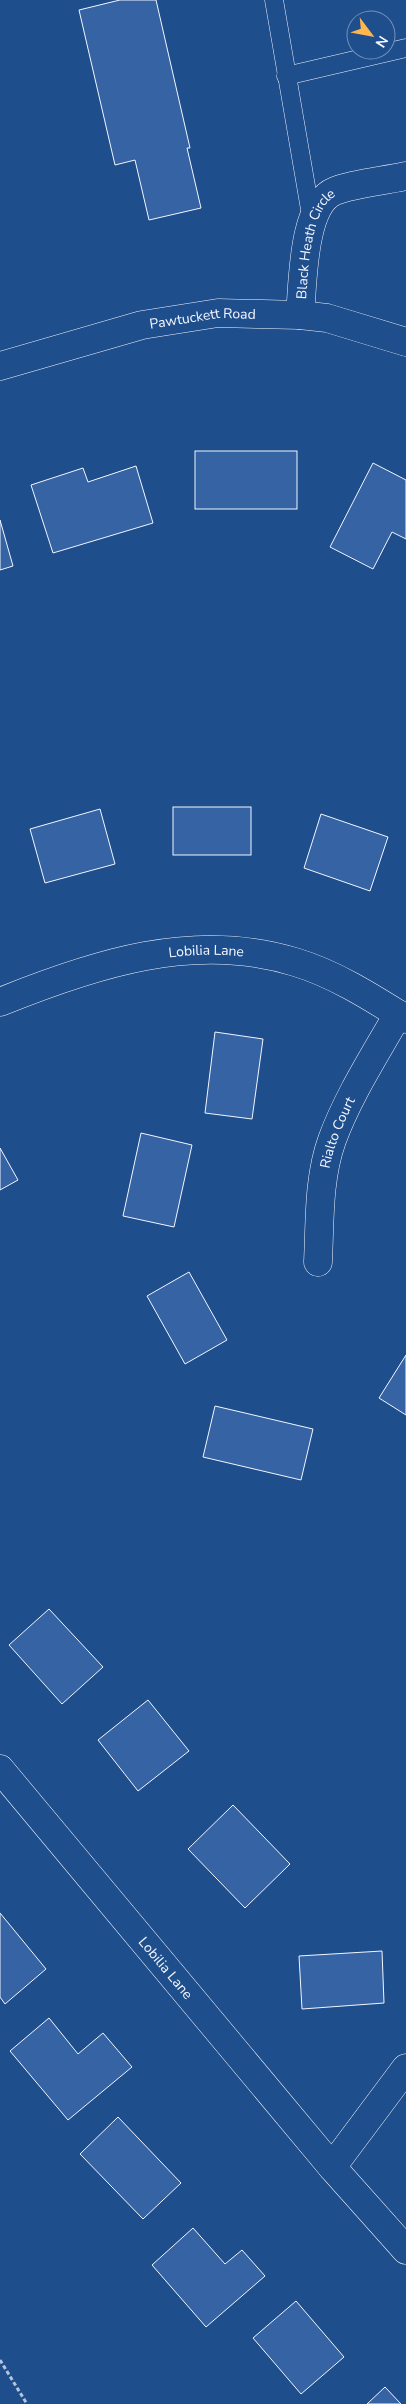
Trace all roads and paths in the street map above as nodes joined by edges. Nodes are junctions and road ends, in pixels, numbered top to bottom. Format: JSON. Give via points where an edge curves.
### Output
{"nodes":[{"id":1,"x":274,"y":0,"type":"edge"},
{"id":2,"x":406,"y":48,"type":"edge"},
{"id":3,"x":286,"y":76,"type":"junction"},
{"id":4,"x":406,"y":176,"type":"edge"},
{"id":5,"x":312,"y":222,"type":"junction"},
{"id":6,"x":300,"y":315,"type":"junction"},
{"id":7,"x":406,"y":342,"type":"edge"},
{"id":8,"x":0,"y":366,"type":"edge"},
{"id":9,"x":0,"y":1002,"type":"edge"},
{"id":10,"x":402,"y":1017,"type":"edge"},
{"id":11,"x":318,"y":1262,"type":"dead end"},
{"id":12,"x":0,"y":1769,"type":"edge"},
{"id":13,"x":406,"y":2068,"type":"edge"},
{"id":14,"x":332,"y":2166,"type":"junction"},
{"id":15,"x":406,"y":2250,"type":"edge"},
{"id":16,"x":0,"y":2360,"type":"edge"},
{"id":17,"x":27,"y":2404,"type":"edge"}],
"edges":[{"from":1,"to":3,"type":"lane"},
{"from":2,"to":3,"type":"lane"},
{"from":3,"to":5,"type":"lane"},
{"from":4,"to":5,"type":"street","name":"Black Heath Circle","via":[[334,191],[318,206]]},
{"from":5,"to":6,"type":"street","name":"Black Heath Circle"},
{"from":6,"to":7,"type":"street","name":"Pawtuckett Road","via":[[327,318]]},
{"from":6,"to":8,"type":"street","name":"Pawtuckett Road","via":[[218,313],[142,325]]},
{"from":9,"to":10,"type":"street","name":"Lobilia Lane","via":[[110,962],[190,950],[252,952],[296,962],[351,986]]},
{"from":10,"to":11,"type":"street","name":"Rialto Court","via":[[352,1094],[332,1142],[321,1193]]},
{"from":12,"to":14,"type":"street","name":"Lobilia Lane"},
{"from":13,"to":14,"type":"street"},
{"from":14,"to":15,"type":"street","name":"Lobilia Lane"},
{"from":16,"to":17,"type":"path"}]}
